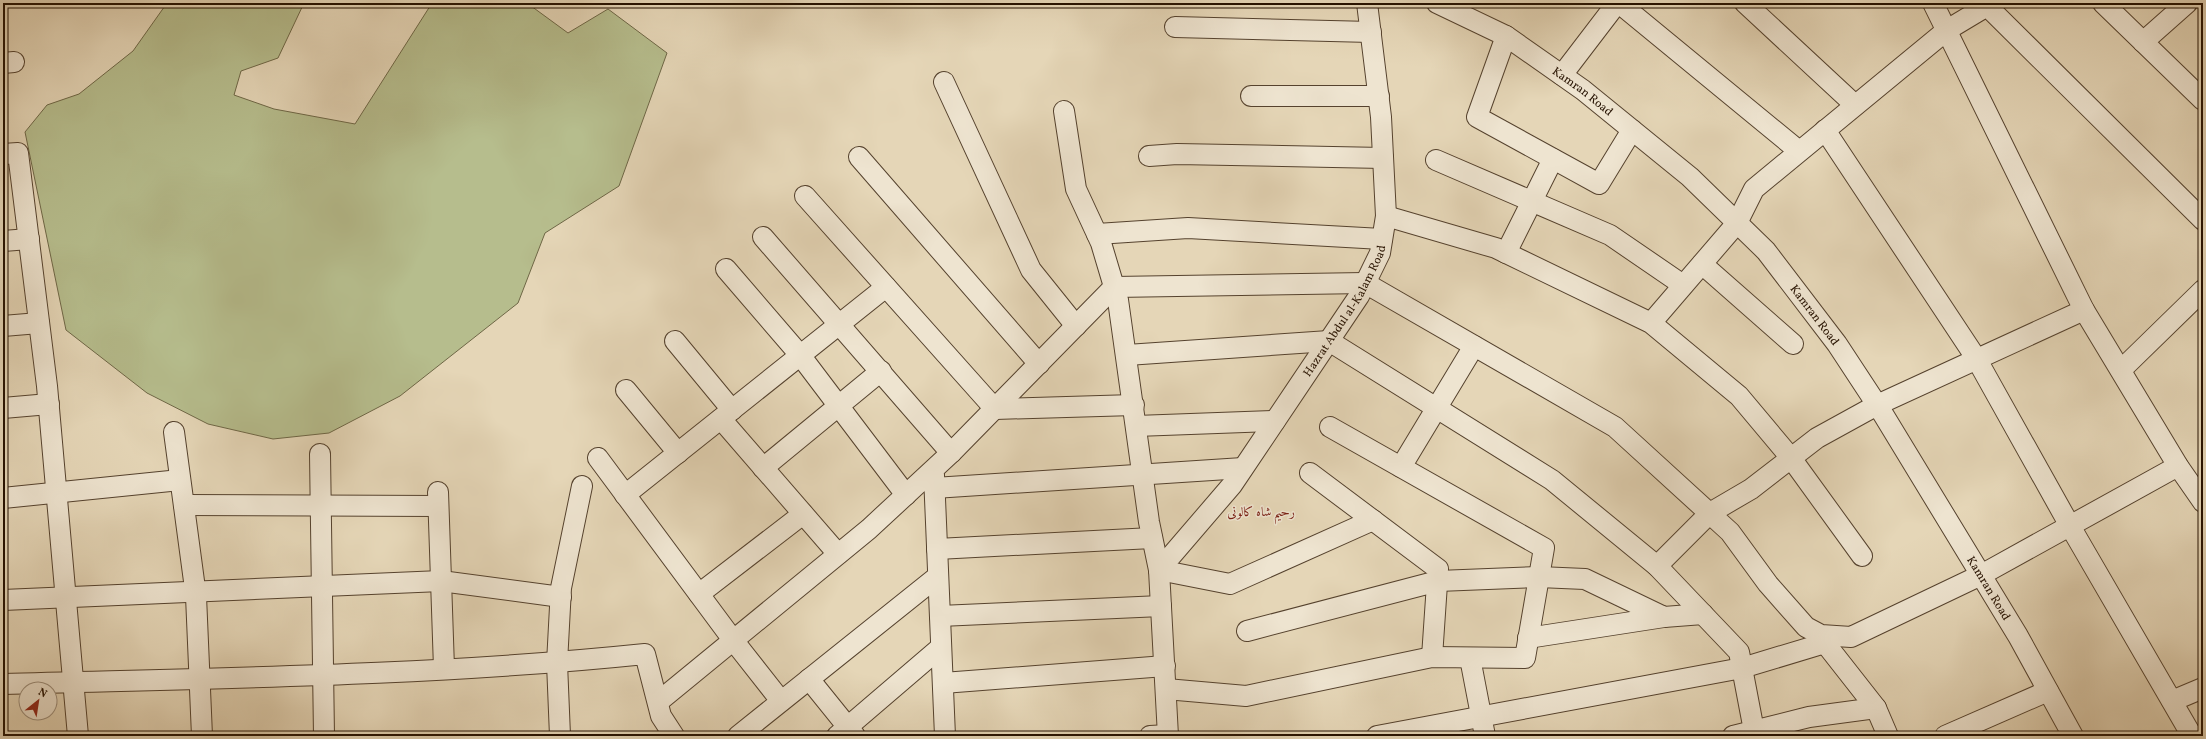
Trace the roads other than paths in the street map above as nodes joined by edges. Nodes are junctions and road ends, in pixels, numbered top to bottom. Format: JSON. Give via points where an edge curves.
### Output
{"nodes":[{"id":1,"x":1367,"y":3,"type":"edge"},
{"id":2,"x":1437,"y":3,"type":"edge"},
{"id":3,"x":1618,"y":3,"type":"edge"},
{"id":4,"x":1745,"y":3,"type":"edge"},
{"id":5,"x":1933,"y":3,"type":"edge"},
{"id":6,"x":2103,"y":3,"type":"edge"},
{"id":7,"x":2187,"y":3,"type":"edge"},
{"id":8,"x":1175,"y":27,"type":"dead end"},
{"id":9,"x":1946,"y":30,"type":"junction"},
{"id":10,"x":1371,"y":32,"type":"junction"},
{"id":11,"x":1506,"y":36,"type":"junction"},
{"id":12,"x":2143,"y":42,"type":"junction"},
{"id":13,"x":1562,"y":75,"type":"junction"},
{"id":14,"x":944,"y":82,"type":"dead end"},
{"id":15,"x":1251,"y":96,"type":"dead end"},
{"id":16,"x":1379,"y":96,"type":"junction"},
{"id":17,"x":2203,"y":100,"type":"edge"},
{"id":18,"x":1855,"y":105,"type":"junction"},
{"id":19,"x":1064,"y":111,"type":"dead end"},
{"id":20,"x":1632,"y":130,"type":"junction"},
{"id":21,"x":1825,"y":130,"type":"junction"},
{"id":22,"x":1799,"y":151,"type":"junction"},
{"id":23,"x":3,"y":154,"type":"edge"},
{"id":24,"x":1149,"y":156,"type":"dead end"},
{"id":25,"x":859,"y":157,"type":"dead end"},
{"id":26,"x":1383,"y":158,"type":"junction"},
{"id":27,"x":1553,"y":159,"type":"junction"},
{"id":28,"x":1436,"y":160,"type":"dead end"},
{"id":29,"x":804,"y":196,"type":"dead end"},
{"id":30,"x":1532,"y":201,"type":"junction"},
{"id":31,"x":1386,"y":216,"type":"junction"},
{"id":32,"x":2203,"y":220,"type":"edge"},
{"id":33,"x":1737,"y":223,"type":"junction"},
{"id":34,"x":1097,"y":234,"type":"junction"},
{"id":35,"x":763,"y":237,"type":"dead end"},
{"id":36,"x":29,"y":239,"type":"junction"},
{"id":37,"x":1382,"y":239,"type":"junction"},
{"id":38,"x":3,"y":241,"type":"edge"},
{"id":39,"x":1506,"y":253,"type":"junction"},
{"id":40,"x":1702,"y":264,"type":"junction"},
{"id":41,"x":726,"y":269,"type":"dead end"},
{"id":42,"x":1365,"y":283,"type":"junction"},
{"id":43,"x":1683,"y":285,"type":"junction"},
{"id":44,"x":886,"y":287,"type":"junction"},
{"id":45,"x":1114,"y":287,"type":"junction"},
{"id":46,"x":2203,"y":290,"type":"edge"},
{"id":47,"x":2084,"y":310,"type":"junction"},
{"id":48,"x":39,"y":322,"type":"junction"},
{"id":49,"x":840,"y":323,"type":"junction"},
{"id":50,"x":1651,"y":323,"type":"junction"},
{"id":51,"x":3,"y":326,"type":"edge"},
{"id":52,"x":1076,"y":326,"type":"junction"},
{"id":53,"x":675,"y":341,"type":"dead end"},
{"id":54,"x":1329,"y":341,"type":"junction"},
{"id":55,"x":1793,"y":344,"type":"dead end"},
{"id":56,"x":1474,"y":346,"type":"junction"},
{"id":57,"x":800,"y":355,"type":"junction"},
{"id":58,"x":1127,"y":355,"type":"junction"},
{"id":59,"x":1976,"y":358,"type":"junction"},
{"id":60,"x":1039,"y":364,"type":"junction"},
{"id":61,"x":2121,"y":370,"type":"junction"},
{"id":62,"x":881,"y":371,"type":"junction"},
{"id":63,"x":626,"y":390,"type":"dead end"},
{"id":64,"x":48,"y":404,"type":"junction"},
{"id":65,"x":1134,"y":405,"type":"junction"},
{"id":66,"x":1877,"y":405,"type":"junction"},
{"id":67,"x":839,"y":406,"type":"junction"},
{"id":68,"x":3,"y":408,"type":"edge"},
{"id":69,"x":1437,"y":408,"type":"junction"},
{"id":70,"x":995,"y":409,"type":"junction"},
{"id":71,"x":726,"y":414,"type":"junction"},
{"id":72,"x":1275,"y":422,"type":"junction"},
{"id":73,"x":1136,"y":426,"type":"junction"},
{"id":74,"x":1330,"y":426,"type":"dead end"},
{"id":75,"x":174,"y":432,"type":"dead end"},
{"id":76,"x":678,"y":453,"type":"junction"},
{"id":77,"x":952,"y":453,"type":"junction"},
{"id":78,"x":320,"y":454,"type":"dead end"},
{"id":79,"x":598,"y":458,"type":"dead end"},
{"id":80,"x":1791,"y":458,"type":"junction"},
{"id":81,"x":2178,"y":466,"type":"junction"},
{"id":82,"x":1401,"y":467,"type":"junction"},
{"id":83,"x":763,"y":468,"type":"junction"},
{"id":84,"x":1243,"y":468,"type":"junction"},
{"id":85,"x":1310,"y":473,"type":"dead end"},
{"id":86,"x":1143,"y":475,"type":"junction"},
{"id":87,"x":934,"y":479,"type":"junction"},
{"id":88,"x":180,"y":480,"type":"junction"},
{"id":89,"x":582,"y":486,"type":"dead end"},
{"id":90,"x":57,"y":492,"type":"junction"},
{"id":91,"x":625,"y":495,"type":"junction"},
{"id":92,"x":906,"y":495,"type":"junction"},
{"id":93,"x":3,"y":498,"type":"edge"},
{"id":94,"x":2203,"y":502,"type":"edge"},
{"id":95,"x":184,"y":505,"type":"junction"},
{"id":96,"x":321,"y":506,"type":"junction"},
{"id":97,"x":803,"y":514,"type":"junction"},
{"id":98,"x":1710,"y":514,"type":"junction"},
{"id":99,"x":1373,"y":520,"type":"junction"},
{"id":100,"x":2070,"y":526,"type":"junction"},
{"id":101,"x":1152,"y":538,"type":"junction"},
{"id":102,"x":937,"y":549,"type":"junction"},
{"id":103,"x":838,"y":554,"type":"junction"},
{"id":104,"x":1862,"y":556,"type":"dead end"},
{"id":105,"x":1657,"y":566,"type":"junction"},
{"id":106,"x":1159,"y":570,"type":"junction"},
{"id":107,"x":1981,"y":575,"type":"junction"},
{"id":108,"x":938,"y":576,"type":"junction"},
{"id":109,"x":1539,"y":577,"type":"junction"},
{"id":110,"x":440,"y":581,"type":"junction"},
{"id":111,"x":1438,"y":581,"type":"junction"},
{"id":112,"x":322,"y":586,"type":"junction"},
{"id":113,"x":195,"y":592,"type":"junction"},
{"id":114,"x":699,"y":594,"type":"junction"},
{"id":115,"x":67,"y":597,"type":"junction"},
{"id":116,"x":561,"y":597,"type":"junction"},
{"id":117,"x":3,"y":600,"type":"edge"},
{"id":118,"x":1161,"y":606,"type":"junction"},
{"id":119,"x":1703,"y":614,"type":"junction"},
{"id":120,"x":940,"y":616,"type":"junction"},
{"id":121,"x":1664,"y":617,"type":"junction"},
{"id":122,"x":1247,"y":631,"type":"dead end"},
{"id":123,"x":1528,"y":638,"type":"junction"},
{"id":124,"x":733,"y":640,"type":"junction"},
{"id":125,"x":1828,"y":640,"type":"junction"},
{"id":126,"x":941,"y":647,"type":"junction"},
{"id":127,"x":1432,"y":657,"type":"junction"},
{"id":128,"x":1470,"y":658,"type":"junction"},
{"id":129,"x":558,"y":663,"type":"junction"},
{"id":130,"x":1165,"y":666,"type":"junction"},
{"id":131,"x":444,"y":668,"type":"junction"},
{"id":132,"x":1742,"y":668,"type":"junction"},
{"id":133,"x":323,"y":674,"type":"junction"},
{"id":134,"x":199,"y":678,"type":"junction"},
{"id":135,"x":809,"y":679,"type":"junction"},
{"id":136,"x":74,"y":682,"type":"junction"},
{"id":137,"x":943,"y":683,"type":"junction"},
{"id":138,"x":3,"y":684,"type":"edge"},
{"id":139,"x":2203,"y":688,"type":"edge"},
{"id":140,"x":1166,"y":689,"type":"junction"},
{"id":141,"x":2048,"y":690,"type":"junction"},
{"id":142,"x":781,"y":701,"type":"junction"},
{"id":143,"x":2172,"y":701,"type":"junction"},
{"id":144,"x":658,"y":702,"type":"junction"},
{"id":145,"x":1876,"y":708,"type":"junction"},
{"id":146,"x":1482,"y":716,"type":"junction"},
{"id":147,"x":847,"y":733,"type":"edge"},
{"id":148,"x":1755,"y":734,"type":"edge"},
{"id":149,"x":78,"y":736,"type":"edge"},
{"id":150,"x":202,"y":736,"type":"edge"},
{"id":151,"x":324,"y":736,"type":"edge"},
{"id":152,"x":560,"y":736,"type":"edge"},
{"id":153,"x":674,"y":736,"type":"edge"},
{"id":154,"x":738,"y":736,"type":"edge"},
{"id":155,"x":945,"y":736,"type":"edge"},
{"id":156,"x":1162,"y":736,"type":"edge"},
{"id":157,"x":1377,"y":736,"type":"edge"},
{"id":158,"x":1486,"y":736,"type":"edge"},
{"id":159,"x":1733,"y":736,"type":"edge"},
{"id":160,"x":1888,"y":736,"type":"edge"},
{"id":161,"x":1945,"y":736,"type":"edge"},
{"id":162,"x":2073,"y":736,"type":"edge"},
{"id":163,"x":2192,"y":736,"type":"edge"}],
"edges":[{"from":1,"to":10,"type":"street","name":"Hazrat Abdul al-Kalam Road"},
{"from":2,"to":11,"type":"street","name":"Kamran Road"},
{"from":3,"to":13,"type":"street"},
{"from":3,"to":22,"type":"street"},
{"from":4,"to":18,"type":"street"},
{"from":5,"to":9,"type":"street"},
{"from":6,"to":12,"type":"street"},
{"from":7,"to":12,"type":"street"},
{"from":8,"to":10,"type":"street"},
{"from":9,"to":18,"type":"street"},
{"from":9,"to":32,"type":"street","via":[[1987,6]]},
{"from":9,"to":47,"type":"street"},
{"from":10,"to":16,"type":"street","name":"Hazrat Abdul al-Kalam Road"},
{"from":11,"to":13,"type":"street","name":"Kamran Road"},
{"from":11,"to":27,"type":"street","via":[[1477,117]]},
{"from":12,"to":17,"type":"street"},
{"from":13,"to":20,"type":"street","name":"Kamran Road"},
{"from":14,"to":52,"type":"street","via":[[1031,270]]},
{"from":15,"to":16,"type":"street"},
{"from":16,"to":26,"type":"street","name":"Hazrat Abdul al-Kalam Road"},
{"from":18,"to":21,"type":"street"},
{"from":19,"to":34,"type":"street","via":[[1076,189]]},
{"from":20,"to":27,"type":"street","via":[[1599,184]]},
{"from":20,"to":33,"type":"street","name":"Kamran Road","via":[[1690,177]]},
{"from":21,"to":22,"type":"street"},
{"from":21,"to":59,"type":"street"},
{"from":22,"to":33,"type":"street","via":[[1754,189]]},
{"from":23,"to":36,"type":"street","via":[[18,153]]},
{"from":24,"to":26,"type":"street","via":[[1177,154]]},
{"from":25,"to":60,"type":"street"},
{"from":26,"to":31,"type":"street","name":"Hazrat Abdul al-Kalam Road"},
{"from":27,"to":30,"type":"street"},
{"from":28,"to":30,"type":"street"},
{"from":29,"to":44,"type":"street"},
{"from":30,"to":39,"type":"street"},
{"from":30,"to":43,"type":"street","via":[[1610,235]]},
{"from":31,"to":37,"type":"street","name":"Hazrat Abdul al-Kalam Road"},
{"from":31,"to":39,"type":"street"},
{"from":33,"to":40,"type":"street"},
{"from":33,"to":66,"type":"street","name":"Kamran Road","via":[[1771,257],[1837,344]]},
{"from":34,"to":37,"type":"street","via":[[1188,228]]},
{"from":34,"to":45,"type":"street"},
{"from":35,"to":49,"type":"street"},
{"from":36,"to":38,"type":"street"},
{"from":36,"to":48,"type":"street"},
{"from":37,"to":42,"type":"street","name":"Hazrat Abdul al-Kalam Road","via":[[1380,253]]},
{"from":39,"to":50,"type":"street"},
{"from":40,"to":43,"type":"street"},
{"from":40,"to":55,"type":"street"},
{"from":41,"to":57,"type":"street"},
{"from":42,"to":45,"type":"street"},
{"from":42,"to":54,"type":"street","name":"Hazrat Abdul al-Kalam Road"},
{"from":42,"to":56,"type":"street"},
{"from":43,"to":50,"type":"street"},
{"from":44,"to":49,"type":"street"},
{"from":44,"to":70,"type":"street"},
{"from":45,"to":52,"type":"street"},
{"from":45,"to":58,"type":"street"},
{"from":46,"to":61,"type":"street"},
{"from":47,"to":59,"type":"street"},
{"from":47,"to":61,"type":"street"},
{"from":48,"to":51,"type":"street"},
{"from":48,"to":64,"type":"street"},
{"from":49,"to":57,"type":"street"},
{"from":49,"to":62,"type":"street"},
{"from":50,"to":80,"type":"street","via":[[1739,396]]},
{"from":52,"to":60,"type":"street"},
{"from":53,"to":71,"type":"street"},
{"from":54,"to":58,"type":"street"},
{"from":54,"to":69,"type":"street"},
{"from":54,"to":72,"type":"street","name":"Hazrat Abdul al-Kalam Road"},
{"from":56,"to":69,"type":"street"},
{"from":56,"to":98,"type":"street","via":[[1615,427]]},
{"from":57,"to":67,"type":"street"},
{"from":57,"to":71,"type":"street"},
{"from":58,"to":65,"type":"street"},
{"from":59,"to":66,"type":"street"},
{"from":59,"to":100,"type":"street"},
{"from":60,"to":70,"type":"street"},
{"from":61,"to":81,"type":"street"},
{"from":62,"to":67,"type":"street"},
{"from":62,"to":77,"type":"street"},
{"from":63,"to":76,"type":"street"},
{"from":64,"to":68,"type":"street"},
{"from":64,"to":90,"type":"street"},
{"from":65,"to":70,"type":"street"},
{"from":65,"to":73,"type":"street"},
{"from":66,"to":80,"type":"street","via":[[1817,438]]},
{"from":66,"to":107,"type":"street","name":"Kamran Road"},
{"from":67,"to":83,"type":"street"},
{"from":67,"to":92,"type":"street"},
{"from":69,"to":82,"type":"street"},
{"from":69,"to":105,"type":"street","via":[[1552,480]]},
{"from":70,"to":77,"type":"street"},
{"from":71,"to":76,"type":"street"},
{"from":71,"to":83,"type":"street"},
{"from":72,"to":73,"type":"street"},
{"from":72,"to":84,"type":"street","name":"Hazrat Abdul al-Kalam Road"},
{"from":73,"to":86,"type":"street"},
{"from":74,"to":82,"type":"street"},
{"from":75,"to":88,"type":"street"},
{"from":76,"to":91,"type":"street"},
{"from":77,"to":87,"type":"street"},
{"from":78,"to":96,"type":"street"},
{"from":79,"to":91,"type":"street"},
{"from":80,"to":98,"type":"street","via":[[1751,489]]},
{"from":80,"to":104,"type":"street"},
{"from":81,"to":94,"type":"street"},
{"from":81,"to":100,"type":"street"},
{"from":82,"to":109,"type":"street","via":[[1544,548]]},
{"from":83,"to":97,"type":"street"},
{"from":84,"to":86,"type":"street"},
{"from":84,"to":106,"type":"street","name":"Hazrat Abdul al-Kalam Road","via":[[1232,485]]},
{"from":85,"to":99,"type":"street"},
{"from":86,"to":87,"type":"street"},
{"from":86,"to":101,"type":"street"},
{"from":87,"to":92,"type":"street"},
{"from":87,"to":102,"type":"street"},
{"from":88,"to":90,"type":"street"},
{"from":88,"to":95,"type":"street"},
{"from":89,"to":116,"type":"street"},
{"from":90,"to":93,"type":"street"},
{"from":90,"to":115,"type":"street"},
{"from":91,"to":114,"type":"street"},
{"from":92,"to":103,"type":"street"},
{"from":95,"to":96,"type":"street"},
{"from":95,"to":113,"type":"street"},
{"from":96,"to":110,"type":"street","via":[[438,499]]},
{"from":96,"to":112,"type":"street"},
{"from":97,"to":103,"type":"street"},
{"from":97,"to":114,"type":"street"},
{"from":98,"to":105,"type":"street"},
{"from":98,"to":125,"type":"street","via":[[1730,532],[1768,584],[1806,627]]},
{"from":99,"to":106,"type":"street","via":[[1230,584]]},
{"from":99,"to":111,"type":"street","via":[[1438,569]]},
{"from":100,"to":107,"type":"street"},
{"from":100,"to":143,"type":"street"},
{"from":101,"to":102,"type":"street"},
{"from":101,"to":106,"type":"street"},
{"from":102,"to":108,"type":"street"},
{"from":103,"to":124,"type":"street"},
{"from":105,"to":119,"type":"street"},
{"from":106,"to":118,"type":"street"},
{"from":107,"to":125,"type":"street","via":[[1851,637]]},
{"from":107,"to":141,"type":"street","name":"Kamran Road"},
{"from":108,"to":120,"type":"street"},
{"from":108,"to":135,"type":"street"},
{"from":109,"to":111,"type":"street"},
{"from":109,"to":121,"type":"street","via":[[1585,579]]},
{"from":109,"to":123,"type":"street"},
{"from":110,"to":112,"type":"street"},
{"from":110,"to":116,"type":"street"},
{"from":110,"to":131,"type":"street"},
{"from":111,"to":122,"type":"street"},
{"from":111,"to":127,"type":"street"},
{"from":112,"to":113,"type":"street"},
{"from":112,"to":133,"type":"street"},
{"from":113,"to":115,"type":"street"},
{"from":113,"to":134,"type":"street"},
{"from":114,"to":124,"type":"street"},
{"from":115,"to":117,"type":"street"},
{"from":115,"to":136,"type":"street"},
{"from":116,"to":129,"type":"street"},
{"from":118,"to":120,"type":"street"},
{"from":118,"to":130,"type":"street"},
{"from":119,"to":121,"type":"street"},
{"from":119,"to":132,"type":"street","via":[[1739,652]]},
{"from":120,"to":126,"type":"street"},
{"from":121,"to":123,"type":"street"},
{"from":123,"to":128,"type":"street","via":[[1525,658]]},
{"from":124,"to":142,"type":"street"},
{"from":124,"to":144,"type":"street"},
{"from":125,"to":132,"type":"street"},
{"from":125,"to":145,"type":"street"},
{"from":126,"to":137,"type":"street"},
{"from":126,"to":147,"type":"street"},
{"from":127,"to":128,"type":"street"},
{"from":127,"to":140,"type":"street","via":[[1246,696]]},
{"from":128,"to":146,"type":"street"},
{"from":129,"to":131,"type":"street"},
{"from":129,"to":144,"type":"street","via":[[646,654]]},
{"from":129,"to":152,"type":"street"},
{"from":130,"to":137,"type":"street"},
{"from":130,"to":140,"type":"street"},
{"from":131,"to":133,"type":"street"},
{"from":132,"to":146,"type":"street"},
{"from":132,"to":148,"type":"street"},
{"from":133,"to":134,"type":"street"},
{"from":133,"to":151,"type":"street"},
{"from":134,"to":136,"type":"street"},
{"from":134,"to":150,"type":"street"},
{"from":135,"to":142,"type":"street"},
{"from":135,"to":147,"type":"street"},
{"from":136,"to":138,"type":"street"},
{"from":136,"to":149,"type":"street"},
{"from":137,"to":155,"type":"street"},
{"from":139,"to":143,"type":"street"},
{"from":140,"to":156,"type":"street"},
{"from":141,"to":161,"type":"street"},
{"from":141,"to":162,"type":"street","name":"Kamran Road"},
{"from":142,"to":154,"type":"street"},
{"from":143,"to":163,"type":"street"},
{"from":144,"to":153,"type":"street","via":[[661,716]]},
{"from":145,"to":148,"type":"street","via":[[1809,717]]},
{"from":145,"to":160,"type":"street"},
{"from":146,"to":157,"type":"street"},
{"from":146,"to":158,"type":"street"},
{"from":148,"to":159,"type":"street"}]}
